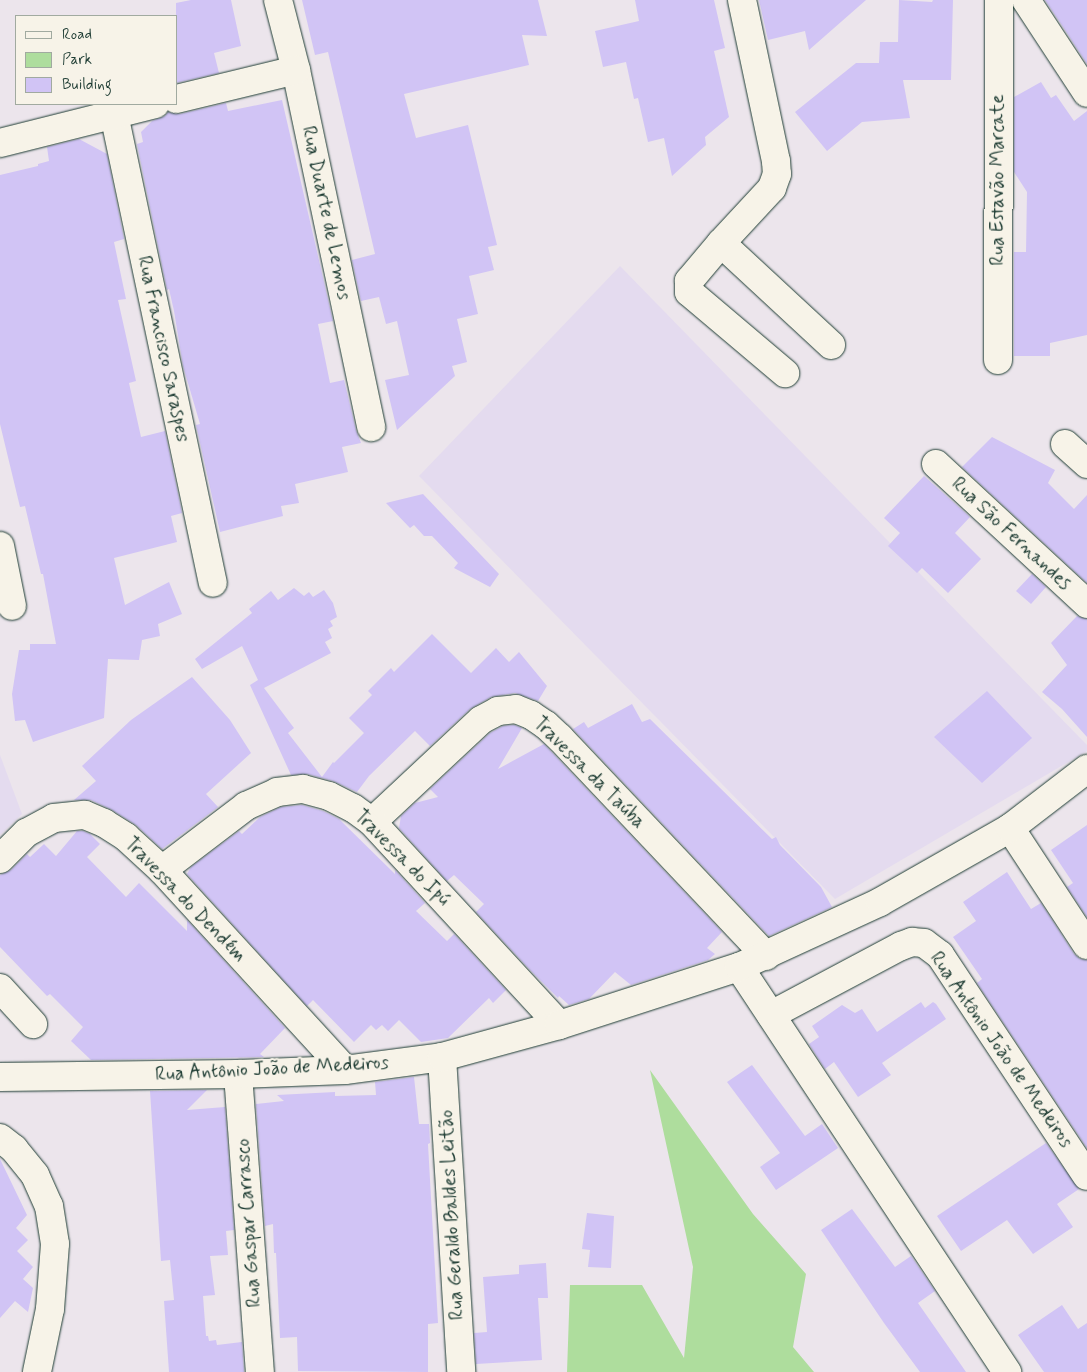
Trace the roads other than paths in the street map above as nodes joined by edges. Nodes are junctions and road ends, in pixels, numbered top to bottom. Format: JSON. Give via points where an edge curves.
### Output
{"nodes":[{"id":1,"x":278,"y":0,"type":"edge"},
{"id":2,"x":742,"y":0,"type":"edge"},
{"id":3,"x":999,"y":0,"type":"edge"},
{"id":4,"x":1026,"y":0,"type":"edge"},
{"id":5,"x":296,"y":70,"type":"junction"},
{"id":6,"x":1087,"y":93,"type":"edge"},
{"id":7,"x":178,"y":99,"type":"edge"},
{"id":8,"x":152,"y":105,"type":"edge"},
{"id":9,"x":114,"y":114,"type":"junction"},
{"id":10,"x":0,"y":143,"type":"edge"},
{"id":11,"x":722,"y":243,"type":"junction"},
{"id":12,"x":831,"y":345,"type":"dead end"},
{"id":13,"x":998,"y":360,"type":"dead end"},
{"id":14,"x":784,"y":373,"type":"dead end"},
{"id":15,"x":371,"y":427,"type":"dead end"},
{"id":16,"x":1065,"y":444,"type":"dead end"},
{"id":17,"x":936,"y":464,"type":"dead end"},
{"id":18,"x":1087,"y":464,"type":"edge"},
{"id":19,"x":0,"y":546,"type":"edge"},
{"id":20,"x":213,"y":584,"type":"dead end"},
{"id":21,"x":1087,"y":604,"type":"edge"},
{"id":22,"x":12,"y":606,"type":"dead end"},
{"id":23,"x":1087,"y":769,"type":"edge"},
{"id":24,"x":372,"y":822,"type":"junction"},
{"id":25,"x":1010,"y":828,"type":"junction"},
{"id":26,"x":0,"y":859,"type":"edge"},
{"id":27,"x":162,"y":870,"type":"junction"},
{"id":28,"x":1087,"y":945,"type":"edge"},
{"id":29,"x":766,"y":956,"type":"junction"},
{"id":30,"x":739,"y":968,"type":"junction"},
{"id":31,"x":0,"y":988,"type":"edge"},
{"id":32,"x":771,"y":1015,"type":"junction"},
{"id":33,"x":33,"y":1024,"type":"dead end"},
{"id":34,"x":559,"y":1025,"type":"junction"},
{"id":35,"x":442,"y":1057,"type":"junction"},
{"id":36,"x":344,"y":1070,"type":"junction"},
{"id":37,"x":238,"y":1074,"type":"junction"},
{"id":38,"x":0,"y":1077,"type":"edge"},
{"id":39,"x":0,"y":1138,"type":"edge"},
{"id":40,"x":1087,"y":1176,"type":"edge"},
{"id":41,"x":37,"y":1372,"type":"edge"},
{"id":42,"x":260,"y":1372,"type":"edge"},
{"id":43,"x":461,"y":1372,"type":"edge"},
{"id":44,"x":1007,"y":1372,"type":"edge"}],
"edges":[{"from":1,"to":5,"type":"street","name":"Rua Duarte de Lemos"},
{"from":2,"to":11,"type":"street","via":[[777,174],[772,188]]},
{"from":3,"to":13,"type":"street","name":"Rua Estavão Marcate"},
{"from":4,"to":6,"type":"street"},
{"from":5,"to":7,"type":"street"},
{"from":5,"to":15,"type":"street","name":"Rua Duarte de Lemos"},
{"from":8,"to":9,"type":"street"},
{"from":9,"to":10,"type":"street"},
{"from":9,"to":20,"type":"street","name":"Rua Francisco Saraspes"},
{"from":11,"to":12,"type":"street"},
{"from":11,"to":14,"type":"street","via":[[689,282],[689,292]]},
{"from":16,"to":18,"type":"street"},
{"from":17,"to":21,"type":"street","name":"Rua São Fernandes"},
{"from":19,"to":22,"type":"street"},
{"from":23,"to":25,"type":"street","name":"Rua Antônio João de Medeiros"},
{"from":24,"to":27,"type":"street","name":"Travessa do Ipú","via":[[329,796],[302,789],[278,792],[246,806]]},
{"from":24,"to":29,"type":"street","name":"Travessa da Taúba","via":[[481,720],[498,711],[516,709],[531,715],[560,738]]},
{"from":24,"to":34,"type":"street","name":"Travessa do Ipú"},
{"from":25,"to":28,"type":"street"},
{"from":25,"to":29,"type":"street","name":"Rua Antônio João de Medeiros","via":[[880,902]]},
{"from":26,"to":27,"type":"street","name":"Travessa do Dendém","via":[[26,833],[39,825],[54,818],[85,815],[126,837]]},
{"from":27,"to":36,"type":"street","name":"Travessa do Dendém"},
{"from":29,"to":30,"type":"street","name":"Rua Antônio João de Medeiros"},
{"from":30,"to":32,"type":"street"},
{"from":30,"to":34,"type":"street","name":"Rua Antônio João de Medeiros"},
{"from":31,"to":33,"type":"street"},
{"from":32,"to":40,"type":"street","name":"Rua Antônio João de Medeiros","via":[[901,946],[912,942],[924,943],[940,956]]},
{"from":32,"to":44,"type":"street"},
{"from":34,"to":35,"type":"street","name":"Rua Antônio João de Medeiros"},
{"from":35,"to":36,"type":"street","name":"Rua Antônio João de Medeiros"},
{"from":35,"to":43,"type":"street","name":"Rua Geraldo Baldes Leitão"},
{"from":36,"to":37,"type":"street","name":"Rua Antônio João de Medeiros"},
{"from":37,"to":38,"type":"street","name":"Rua Antônio João de Medeiros"},
{"from":37,"to":42,"type":"street","name":"Rua Gaspar Carrasco"},
{"from":39,"to":41,"type":"street","via":[[14,1149],[34,1175],[49,1206],[55,1244],[50,1308]]}]}
